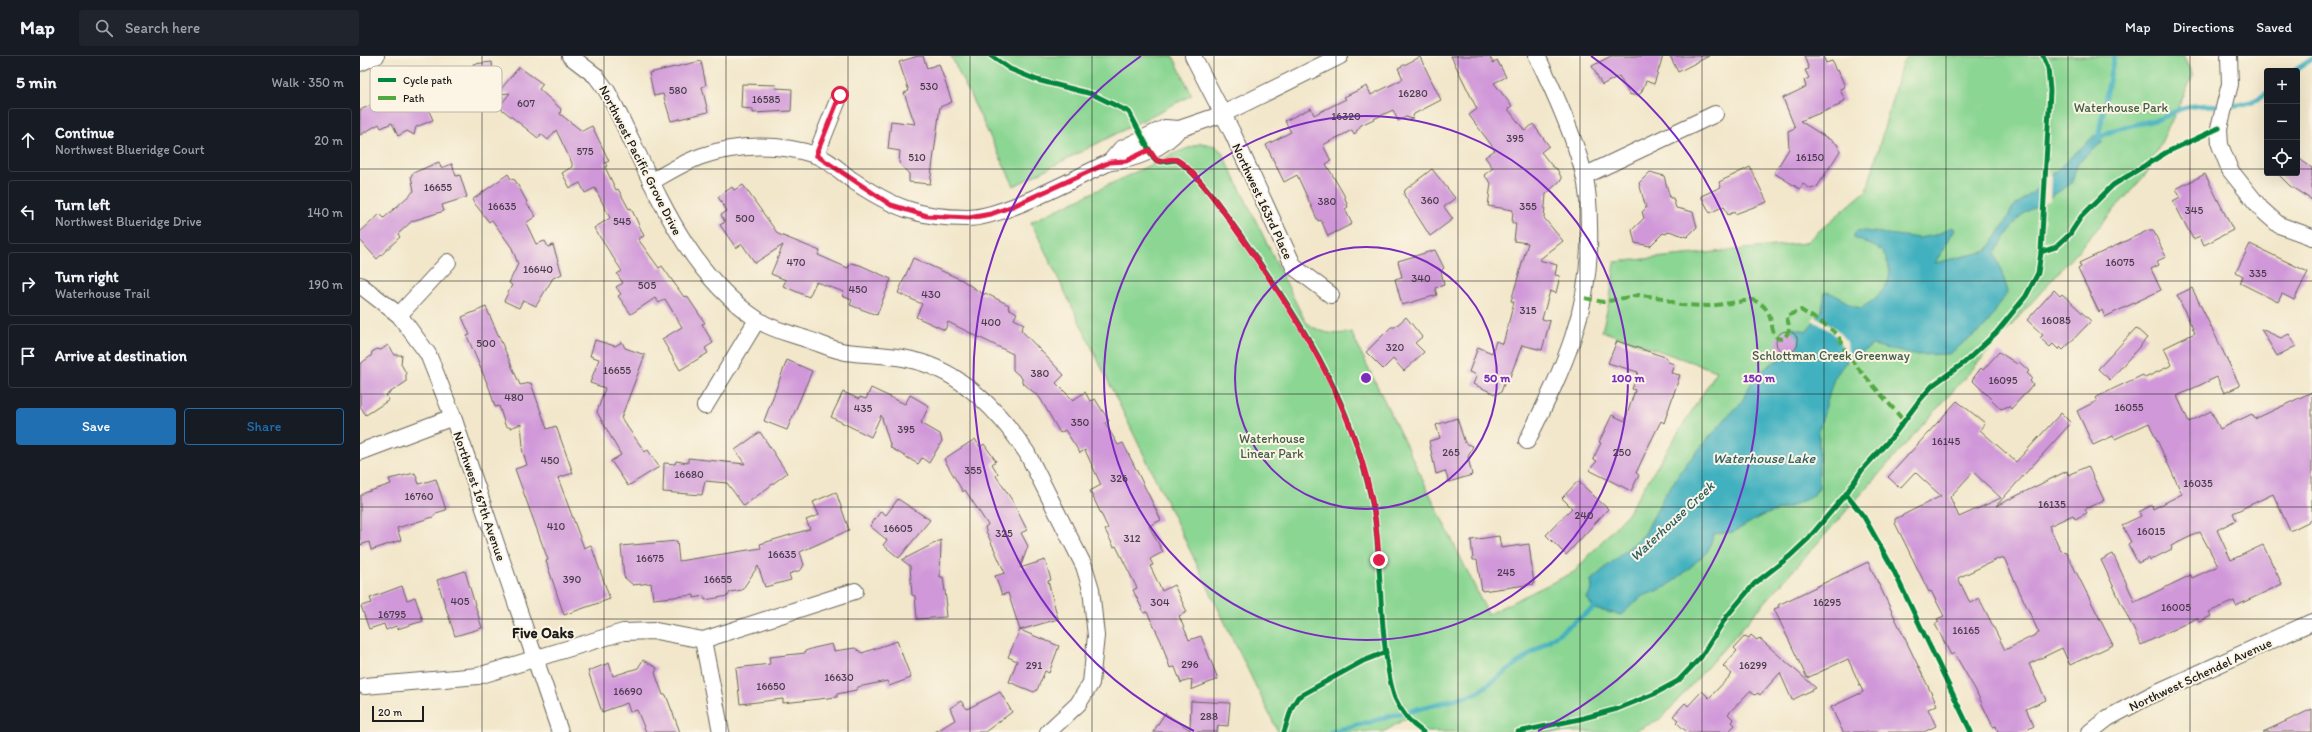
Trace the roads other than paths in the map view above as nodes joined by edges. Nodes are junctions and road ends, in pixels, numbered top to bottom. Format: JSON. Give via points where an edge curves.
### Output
{"nodes":[{"id":1,"x":376,"y":56,"type":"edge"},
{"id":2,"x":570,"y":56,"type":"edge"},
{"id":3,"x":1193,"y":56,"type":"edge"},
{"id":4,"x":1340,"y":56,"type":"edge"},
{"id":5,"x":1537,"y":56,"type":"edge"},
{"id":6,"x":2229,"y":56,"type":"edge"},
{"id":7,"x":360,"y":63,"type":"edge"},
{"id":8,"x":840,"y":95,"type":"dead end"},
{"id":9,"x":1223,"y":114,"type":"junction"},
{"id":10,"x":1715,"y":114,"type":"dead end"},
{"id":11,"x":816,"y":155,"type":"junction"},
{"id":12,"x":1584,"y":176,"type":"junction"},
{"id":13,"x":651,"y":182,"type":"junction"},
{"id":14,"x":2312,"y":237,"type":"edge"},
{"id":15,"x":448,"y":262,"type":"dead end"},
{"id":16,"x":360,"y":285,"type":"edge"},
{"id":17,"x":1331,"y":295,"type":"dead end"},
{"id":18,"x":399,"y":315,"type":"junction"},
{"id":19,"x":757,"y":320,"type":"junction"},
{"id":20,"x":704,"y":406,"type":"dead end"},
{"id":21,"x":453,"y":417,"type":"junction"},
{"id":22,"x":1527,"y":441,"type":"dead end"},
{"id":23,"x":360,"y":452,"type":"edge"},
{"id":24,"x":854,"y":591,"type":"dead end"},
{"id":25,"x":2312,"y":622,"type":"edge"},
{"id":26,"x":703,"y":640,"type":"junction"},
{"id":27,"x":534,"y":658,"type":"junction"},
{"id":28,"x":365,"y":686,"type":"dead end"},
{"id":29,"x":560,"y":732,"type":"edge"},
{"id":30,"x":721,"y":732,"type":"edge"},
{"id":31,"x":1048,"y":732,"type":"edge"},
{"id":32,"x":2090,"y":732,"type":"edge"}],
"edges":[{"from":1,"to":7,"type":"street"},
{"from":2,"to":13,"type":"street","name":"Northwest Pacific Grove Drive","via":[[596,76],[607,91]]},
{"from":3,"to":9,"type":"street","name":"Northwest 163rd Place"},
{"from":4,"to":9,"type":"street"},
{"from":5,"to":12,"type":"street","via":[[1566,117]]},
{"from":6,"to":14,"type":"street","via":[[2230,84],[2219,128],[2220,145],[2230,170],[2261,209],[2279,226]]},
{"from":8,"to":11,"type":"street"},
{"from":9,"to":11,"type":"street","via":[[1179,129],[1165,128],[1121,149],[1110,162],[1013,206],[969,218],[927,216],[891,205]]},
{"from":9,"to":17,"type":"street","name":"Northwest 163rd Place","via":[[1294,268]]},
{"from":10,"to":12,"type":"street"},
{"from":11,"to":13,"type":"street","via":[[785,148],[747,146],[702,156]]},
{"from":12,"to":22,"type":"street","via":[[1589,209],[1590,254],[1585,298],[1572,344]]},
{"from":13,"to":19,"type":"street","name":"Northwest Pacific Grove Drive","via":[[681,239],[719,287]]},
{"from":15,"to":18,"type":"street"},
{"from":16,"to":18,"type":"street","name":"Northwest 167th Avenue"},
{"from":18,"to":21,"type":"street","name":"Northwest 167th Avenue","via":[[428,354]]},
{"from":19,"to":20,"type":"street"},
{"from":19,"to":31,"type":"street","name":"Northwest Pacific Grove Drive","via":[[769,327],[845,352],[913,360],[936,369],[973,391],[1016,436],[1084,566],[1091,589],[1095,621],[1091,683],[1078,704]]},
{"from":21,"to":23,"type":"street"},
{"from":21,"to":27,"type":"street","name":"Northwest 167th Avenue"},
{"from":24,"to":26,"type":"street"},
{"from":25,"to":32,"type":"street","name":"Northwest Schendel Avenue","via":[[2151,695],[2108,718]]},
{"from":26,"to":27,"type":"street","via":[[656,631],[622,632]]},
{"from":26,"to":30,"type":"street"},
{"from":27,"to":28,"type":"street","via":[[478,676]]},
{"from":27,"to":29,"type":"street","name":"Northwest 167th Avenue"}]}
